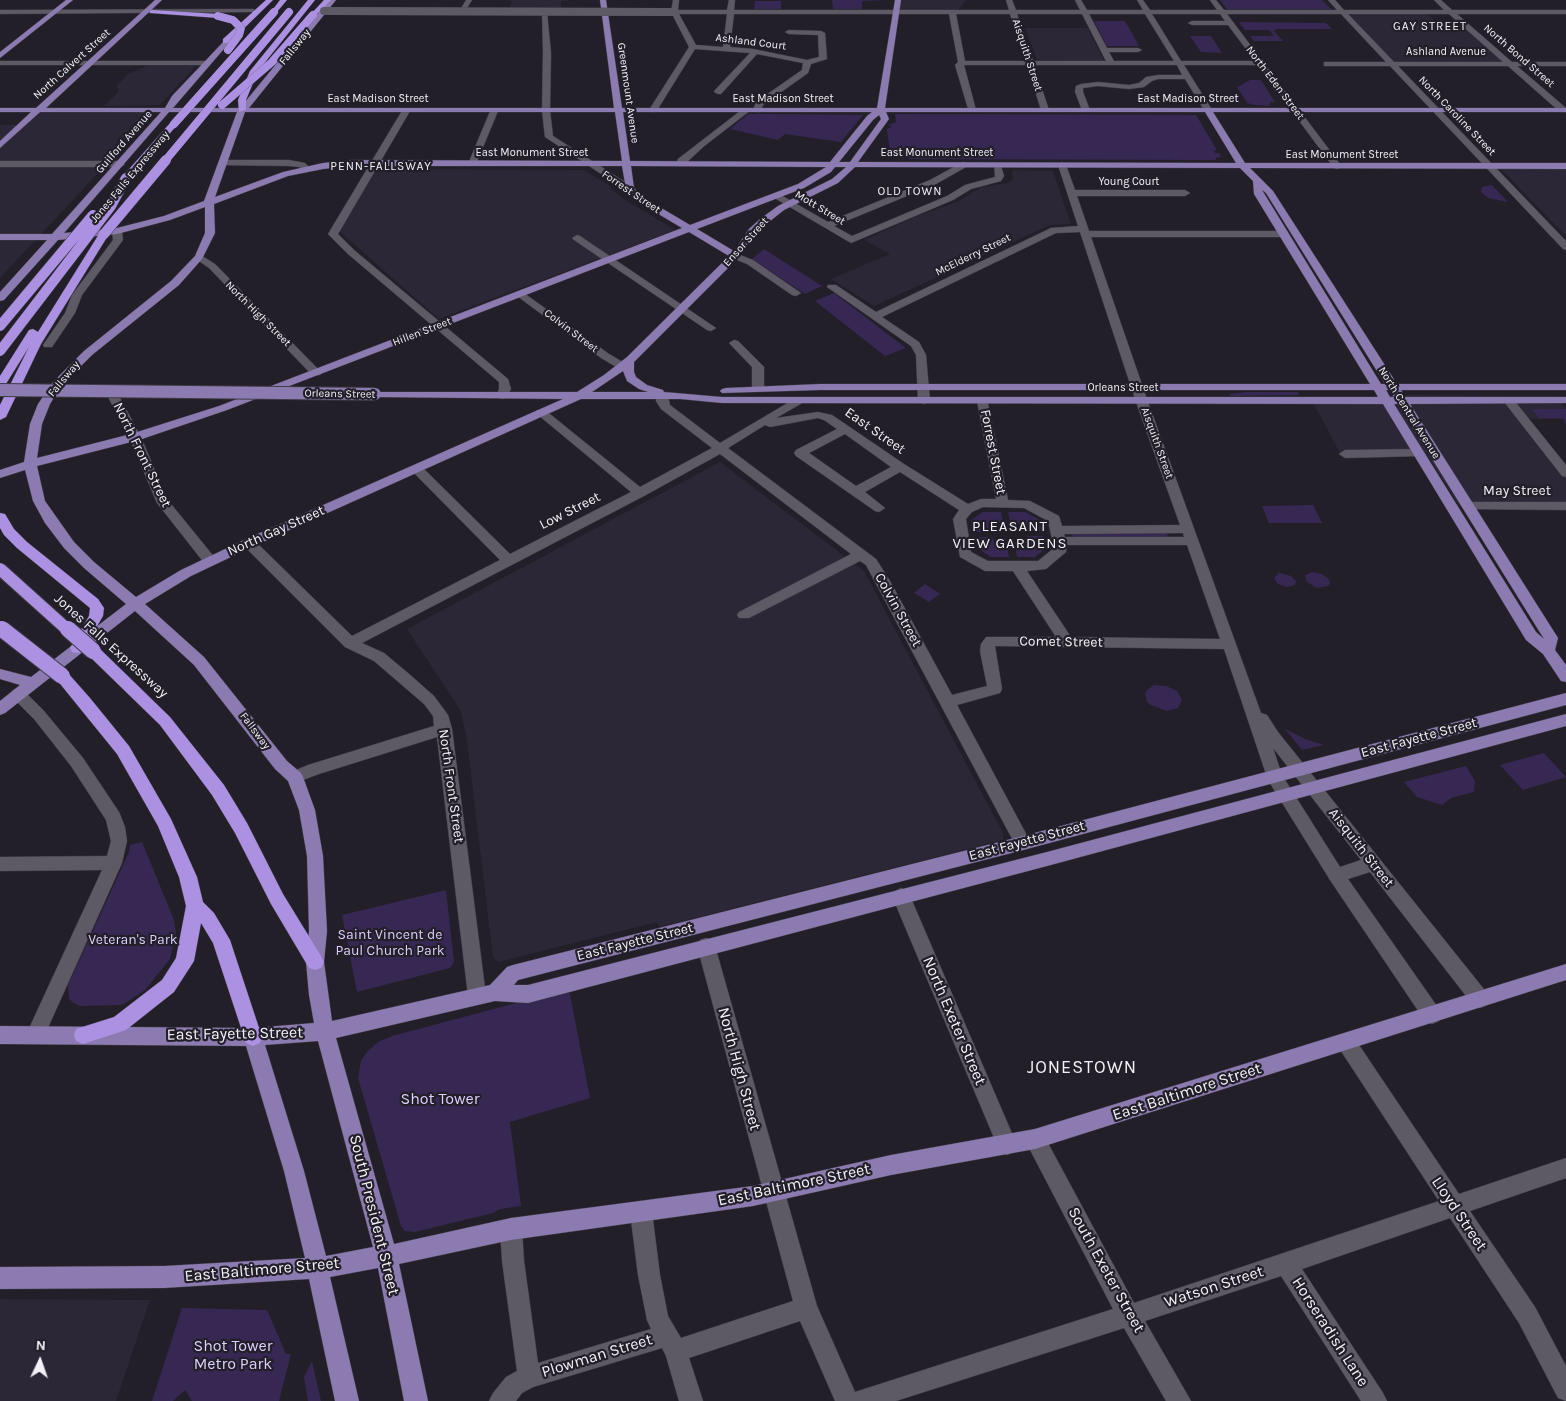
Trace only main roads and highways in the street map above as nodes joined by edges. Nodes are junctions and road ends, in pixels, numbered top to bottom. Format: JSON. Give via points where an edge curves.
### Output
{"nodes":[{"id":1,"x":70,"y":0,"type":"edge"},
{"id":2,"x":159,"y":0,"type":"edge"},
{"id":3,"x":270,"y":0,"type":"edge"},
{"id":4,"x":284,"y":0,"type":"edge"},
{"id":5,"x":312,"y":0,"type":"edge"},
{"id":6,"x":328,"y":0,"type":"edge"},
{"id":7,"x":333,"y":0,"type":"edge"},
{"id":8,"x":603,"y":0,"type":"edge"},
{"id":9,"x":898,"y":0,"type":"edge"},
{"id":10,"x":292,"y":9,"type":"dead end"},
{"id":11,"x":149,"y":12,"type":"junction"},
{"id":12,"x":226,"y":41,"type":"joint"},
{"id":13,"x":0,"y":56,"type":"edge"},
{"id":14,"x":0,"y":110,"type":"edge"},
{"id":15,"x":39,"y":110,"type":"junction"},
{"id":16,"x":167,"y":110,"type":"junction"},
{"id":17,"x":242,"y":110,"type":"junction"},
{"id":18,"x":619,"y":110,"type":"junction"},
{"id":19,"x":881,"y":110,"type":"junction"},
{"id":20,"x":1208,"y":110,"type":"junction"},
{"id":21,"x":1565,"y":110,"type":"edge"},
{"id":22,"x":174,"y":124,"type":"junction"},
{"id":23,"x":193,"y":127,"type":"junction"},
{"id":24,"x":0,"y":145,"type":"edge"},
{"id":25,"x":626,"y":164,"type":"junction"},
{"id":26,"x":833,"y":164,"type":"junction"},
{"id":27,"x":852,"y":164,"type":"junction"},
{"id":28,"x":1244,"y":166,"type":"junction"},
{"id":29,"x":1566,"y":166,"type":"edge"},
{"id":30,"x":126,"y":178,"type":"junction"},
{"id":31,"x":1257,"y":182,"type":"junction"},
{"id":32,"x":630,"y":189,"type":"joint"},
{"id":33,"x":209,"y":201,"type":"junction"},
{"id":34,"x":1275,"y":221,"type":"junction"},
{"id":35,"x":1289,"y":221,"type":"junction"},
{"id":36,"x":689,"y":229,"type":"junction"},
{"id":37,"x":104,"y":234,"type":"junction"},
{"id":38,"x":0,"y":237,"type":"edge"},
{"id":39,"x":55,"y":237,"type":"junction"},
{"id":40,"x":735,"y":256,"type":"junction"},
{"id":41,"x":0,"y":298,"type":"edge"},
{"id":42,"x":0,"y":326,"type":"edge"},
{"id":43,"x":0,"y":351,"type":"edge"},
{"id":44,"x":625,"y":363,"type":"junction"},
{"id":45,"x":0,"y":384,"type":"edge"},
{"id":46,"x":1566,"y":387,"type":"edge"},
{"id":47,"x":1378,"y":388,"type":"junction"},
{"id":48,"x":1393,"y":388,"type":"junction"},
{"id":49,"x":0,"y":390,"type":"edge"},
{"id":50,"x":578,"y":396,"type":"junction"},
{"id":51,"x":672,"y":396,"type":"junction"},
{"id":52,"x":1566,"y":400,"type":"edge"},
{"id":53,"x":1386,"y":401,"type":"junction"},
{"id":54,"x":1402,"y":401,"type":"junction"},
{"id":55,"x":0,"y":417,"type":"edge"},
{"id":56,"x":30,"y":464,"type":"junction"},
{"id":57,"x":0,"y":465,"type":"edge"},
{"id":58,"x":0,"y":474,"type":"edge"},
{"id":59,"x":1450,"y":506,"type":"junction"},
{"id":60,"x":1468,"y":506,"type":"junction"},
{"id":61,"x":0,"y":517,"type":"edge"},
{"id":62,"x":0,"y":568,"type":"edge"},
{"id":63,"x":135,"y":604,"type":"junction"},
{"id":64,"x":0,"y":628,"type":"edge"},
{"id":65,"x":77,"y":648,"type":"junction"},
{"id":66,"x":1548,"y":650,"type":"junction"},
{"id":67,"x":0,"y":674,"type":"edge"},
{"id":68,"x":1566,"y":678,"type":"edge"},
{"id":69,"x":32,"y":683,"type":"junction"},
{"id":70,"x":1566,"y":699,"type":"edge"},
{"id":71,"x":0,"y":709,"type":"edge"},
{"id":72,"x":1566,"y":720,"type":"edge"},
{"id":73,"x":295,"y":777,"type":"joint"},
{"id":74,"x":1023,"y":843,"type":"junction"},
{"id":75,"x":1034,"y":862,"type":"junction"},
{"id":76,"x":195,"y":906,"type":"junction"},
{"id":77,"x":315,"y":962,"type":"junction"},
{"id":78,"x":1566,"y":972,"type":"edge"},
{"id":79,"x":486,"y":994,"type":"junction"},
{"id":80,"x":325,"y":1031,"type":"junction"},
{"id":81,"x":0,"y":1035,"type":"edge"},
{"id":82,"x":83,"y":1035,"type":"junction"},
{"id":83,"x":253,"y":1037,"type":"junction"},
{"id":84,"x":386,"y":1256,"type":"junction"},
{"id":85,"x":318,"y":1268,"type":"junction"},
{"id":86,"x":0,"y":1278,"type":"edge"},
{"id":87,"x":347,"y":1401,"type":"edge"},
{"id":88,"x":416,"y":1401,"type":"edge"}],
"edges":[{"from":1,"to":13,"type":"main road"},
{"from":2,"to":11,"type":"main road","name":"North Calvert Street"},
{"from":3,"to":12,"type":"highway"},
{"from":4,"to":22,"type":"highway","name":"Jones Falls Expressway","bridge":true},
{"from":5,"to":17,"type":"highway","bridge":true,"via":[[254,71],[242,100]]},
{"from":6,"to":23,"type":"highway","bridge":true,"via":[[272,62]]},
{"from":7,"to":17,"type":"main road","name":"Fallsway"},
{"from":8,"to":18,"type":"main road","name":"Greenmount Avenue"},
{"from":9,"to":19,"type":"main road","name":"Ensor Street"},
{"from":10,"to":23,"type":"highway","name":"Jones Falls Expressway","bridge":true},
{"from":11,"to":15,"type":"main road","name":"North Calvert Street"},
{"from":11,"to":22,"type":"highway","bridge":true,"via":[[218,16],[237,23],[241,28],[239,35],[183,106]]},
{"from":12,"to":16,"type":"main road","name":"Guilford Avenue"},
{"from":14,"to":15,"type":"main road","name":"East Madison Street"},
{"from":15,"to":16,"type":"main road","name":"East Madison Street"},
{"from":15,"to":24,"type":"main road","name":"North Calvert Street"},
{"from":16,"to":17,"type":"main road","name":"East Madison Street"},
{"from":16,"to":39,"type":"main road","name":"Guilford Avenue"},
{"from":17,"to":18,"type":"main road","name":"East Madison Street"},
{"from":17,"to":33,"type":"main road","name":"Fallsway"},
{"from":18,"to":19,"type":"main road","name":"East Madison Street"},
{"from":18,"to":25,"type":"main road","name":"Greenmount Avenue"},
{"from":19,"to":20,"type":"main road","name":"East Madison Street"},
{"from":19,"to":26,"type":"main road","via":[[870,118]]},
{"from":19,"to":27,"type":"main road","name":"Ensor Street","via":[[885,119]]},
{"from":20,"to":21,"type":"main road","name":"East Madison Street"},
{"from":20,"to":28,"type":"main road","name":"North Central Avenue"},
{"from":22,"to":30,"type":"highway","name":"Jones Falls Expressway"},
{"from":23,"to":37,"type":"highway","name":"Jones Falls Expressway","bridge":true},
{"from":25,"to":26,"type":"main road","name":"East Monument Street"},
{"from":25,"to":32,"type":"main road","name":"Greenmount Avenue"},
{"from":25,"to":33,"type":"main road","name":"East Monument Street","via":[[352,163],[286,174]]},
{"from":26,"to":27,"type":"main road","name":"East Monument Street"},
{"from":26,"to":36,"type":"main road","name":"Hillen Street","via":[[810,182]]},
{"from":27,"to":28,"type":"main road","name":"East Monument Street"},
{"from":27,"to":40,"type":"main road","name":"Ensor Street","via":[[836,181],[772,214],[758,226]]},
{"from":28,"to":29,"type":"main road","name":"East Monument Street"},
{"from":28,"to":31,"type":"main road","name":"North Central Avenue"},
{"from":30,"to":42,"type":"highway","name":"Jones Falls Expressway","bridge":true},
{"from":30,"to":43,"type":"highway","bridge":true,"via":[[112,206]]},
{"from":31,"to":34,"type":"main road","name":"North Central Avenue","via":[[1257,190]]},
{"from":31,"to":35,"type":"main road","name":"North Central Avenue","via":[[1269,191]]},
{"from":32,"to":36,"type":"main road","name":"Forrest Street","via":[[638,198]]},
{"from":33,"to":39,"type":"main road","name":"East Monument Street","via":[[167,218],[117,231]]},
{"from":33,"to":56,"type":"main road","name":"Fallsway","via":[[210,233],[199,257],[175,283],[82,358],[50,394],[33,434]]},
{"from":34,"to":35,"type":"main road"},
{"from":34,"to":47,"type":"main road","name":"North Central Avenue"},
{"from":35,"to":48,"type":"main road","name":"North Central Avenue"},
{"from":36,"to":40,"type":"main road","name":"Forrest Street"},
{"from":36,"to":56,"type":"main road","name":"Hillen Street","via":[[223,408],[135,437]]},
{"from":37,"to":45,"type":"highway","name":"Jones Falls Expressway","via":[[63,287]]},
{"from":37,"to":55,"type":"highway","via":[[36,344]]},
{"from":38,"to":39,"type":"main road","name":"East Monument Street"},
{"from":39,"to":41,"type":"main road","name":"Guilford Avenue"},
{"from":40,"to":44,"type":"main road","name":"Ensor Street"},
{"from":44,"to":50,"type":"main road","name":"Ensor Street"},
{"from":44,"to":51,"type":"main road","via":[[636,383]]},
{"from":46,"to":48,"type":"main road","name":"Orleans Street"},
{"from":47,"to":48,"type":"main road","name":"Orleans Street"},
{"from":47,"to":51,"type":"main road","name":"Orleans Street","via":[[820,387]]},
{"from":47,"to":53,"type":"main road","name":"North Central Avenue"},
{"from":48,"to":54,"type":"main road","name":"North Central Avenue"},
{"from":49,"to":50,"type":"main road","name":"Orleans Street","bridge":true},
{"from":50,"to":51,"type":"main road","name":"Orleans Street"},
{"from":50,"to":63,"type":"main road","name":"North Gay Street","via":[[210,561]]},
{"from":51,"to":53,"type":"main road","name":"Orleans Street","via":[[722,400]]},
{"from":52,"to":54,"type":"main road","name":"Orleans Street"},
{"from":53,"to":54,"type":"main road","name":"Orleans Street"},
{"from":53,"to":59,"type":"main road","name":"North Central Avenue"},
{"from":54,"to":60,"type":"main road","name":"North Central Avenue"},
{"from":56,"to":57,"type":"main road","via":[[13,462]]},
{"from":56,"to":58,"type":"main road","name":"Hillen Street"},
{"from":56,"to":63,"type":"main road","name":"Fallsway","via":[[40,501],[58,533],[78,556]]},
{"from":59,"to":60,"type":"main road"},
{"from":59,"to":66,"type":"main road","name":"North Central Avenue","via":[[1531,636]]},
{"from":60,"to":66,"type":"main road","name":"North Central Avenue","via":[[1551,638]]},
{"from":61,"to":65,"type":"highway","via":[[22,546],[93,602],[96,616]]},
{"from":62,"to":77,"type":"highway","name":"Jones Falls Expressway","bridge":true,"via":[[165,721],[218,790]]},
{"from":63,"to":65,"type":"main road","name":"North Gay Street"},
{"from":63,"to":73,"type":"main road","name":"Fallsway","via":[[199,661],[281,765]]},
{"from":64,"to":76,"type":"highway","bridge":true,"via":[[62,676],[123,750],[165,824],[188,876]]},
{"from":65,"to":69,"type":"main road","name":"North Gay Street"},
{"from":66,"to":68,"type":"main road","name":"North Central Avenue"},
{"from":67,"to":69,"type":"main road"},
{"from":69,"to":71,"type":"main road","name":"North Gay Street"},
{"from":70,"to":74,"type":"main road","name":"East Fayette Street"},
{"from":72,"to":75,"type":"main road","name":"East Fayette Street"},
{"from":73,"to":77,"type":"main road","name":"South President Street","via":[[307,810],[315,856],[318,931]]},
{"from":74,"to":75,"type":"main road"},
{"from":74,"to":79,"type":"main road","name":"East Fayette Street","via":[[513,973]]},
{"from":75,"to":79,"type":"main road","name":"East Fayette Street","via":[[528,994]]},
{"from":76,"to":82,"type":"highway","via":[[185,961],[168,986],[119,1024]]},
{"from":76,"to":83,"type":"highway","via":[[208,918],[221,940]]},
{"from":77,"to":80,"type":"main road","name":"South President Street"},
{"from":78,"to":84,"type":"main road","name":"East Baltimore Street","via":[[1035,1139],[891,1165],[774,1192],[511,1228]]},
{"from":79,"to":80,"type":"main road","name":"East Fayette Street","via":[[386,1020]]},
{"from":80,"to":83,"type":"main road","name":"East Fayette Street"},
{"from":80,"to":84,"type":"main road","name":"South President Street"},
{"from":81,"to":82,"type":"main road","name":"East Fayette Street"},
{"from":82,"to":83,"type":"main road","name":"East Fayette Street"},
{"from":83,"to":85,"type":"main road","via":[[294,1171]]},
{"from":84,"to":85,"type":"main road","name":"East Baltimore Street"},
{"from":84,"to":88,"type":"main road","name":"South President Street"},
{"from":85,"to":86,"type":"main road","name":"East Baltimore Street","via":[[164,1277]]},
{"from":85,"to":87,"type":"main road"}]}
